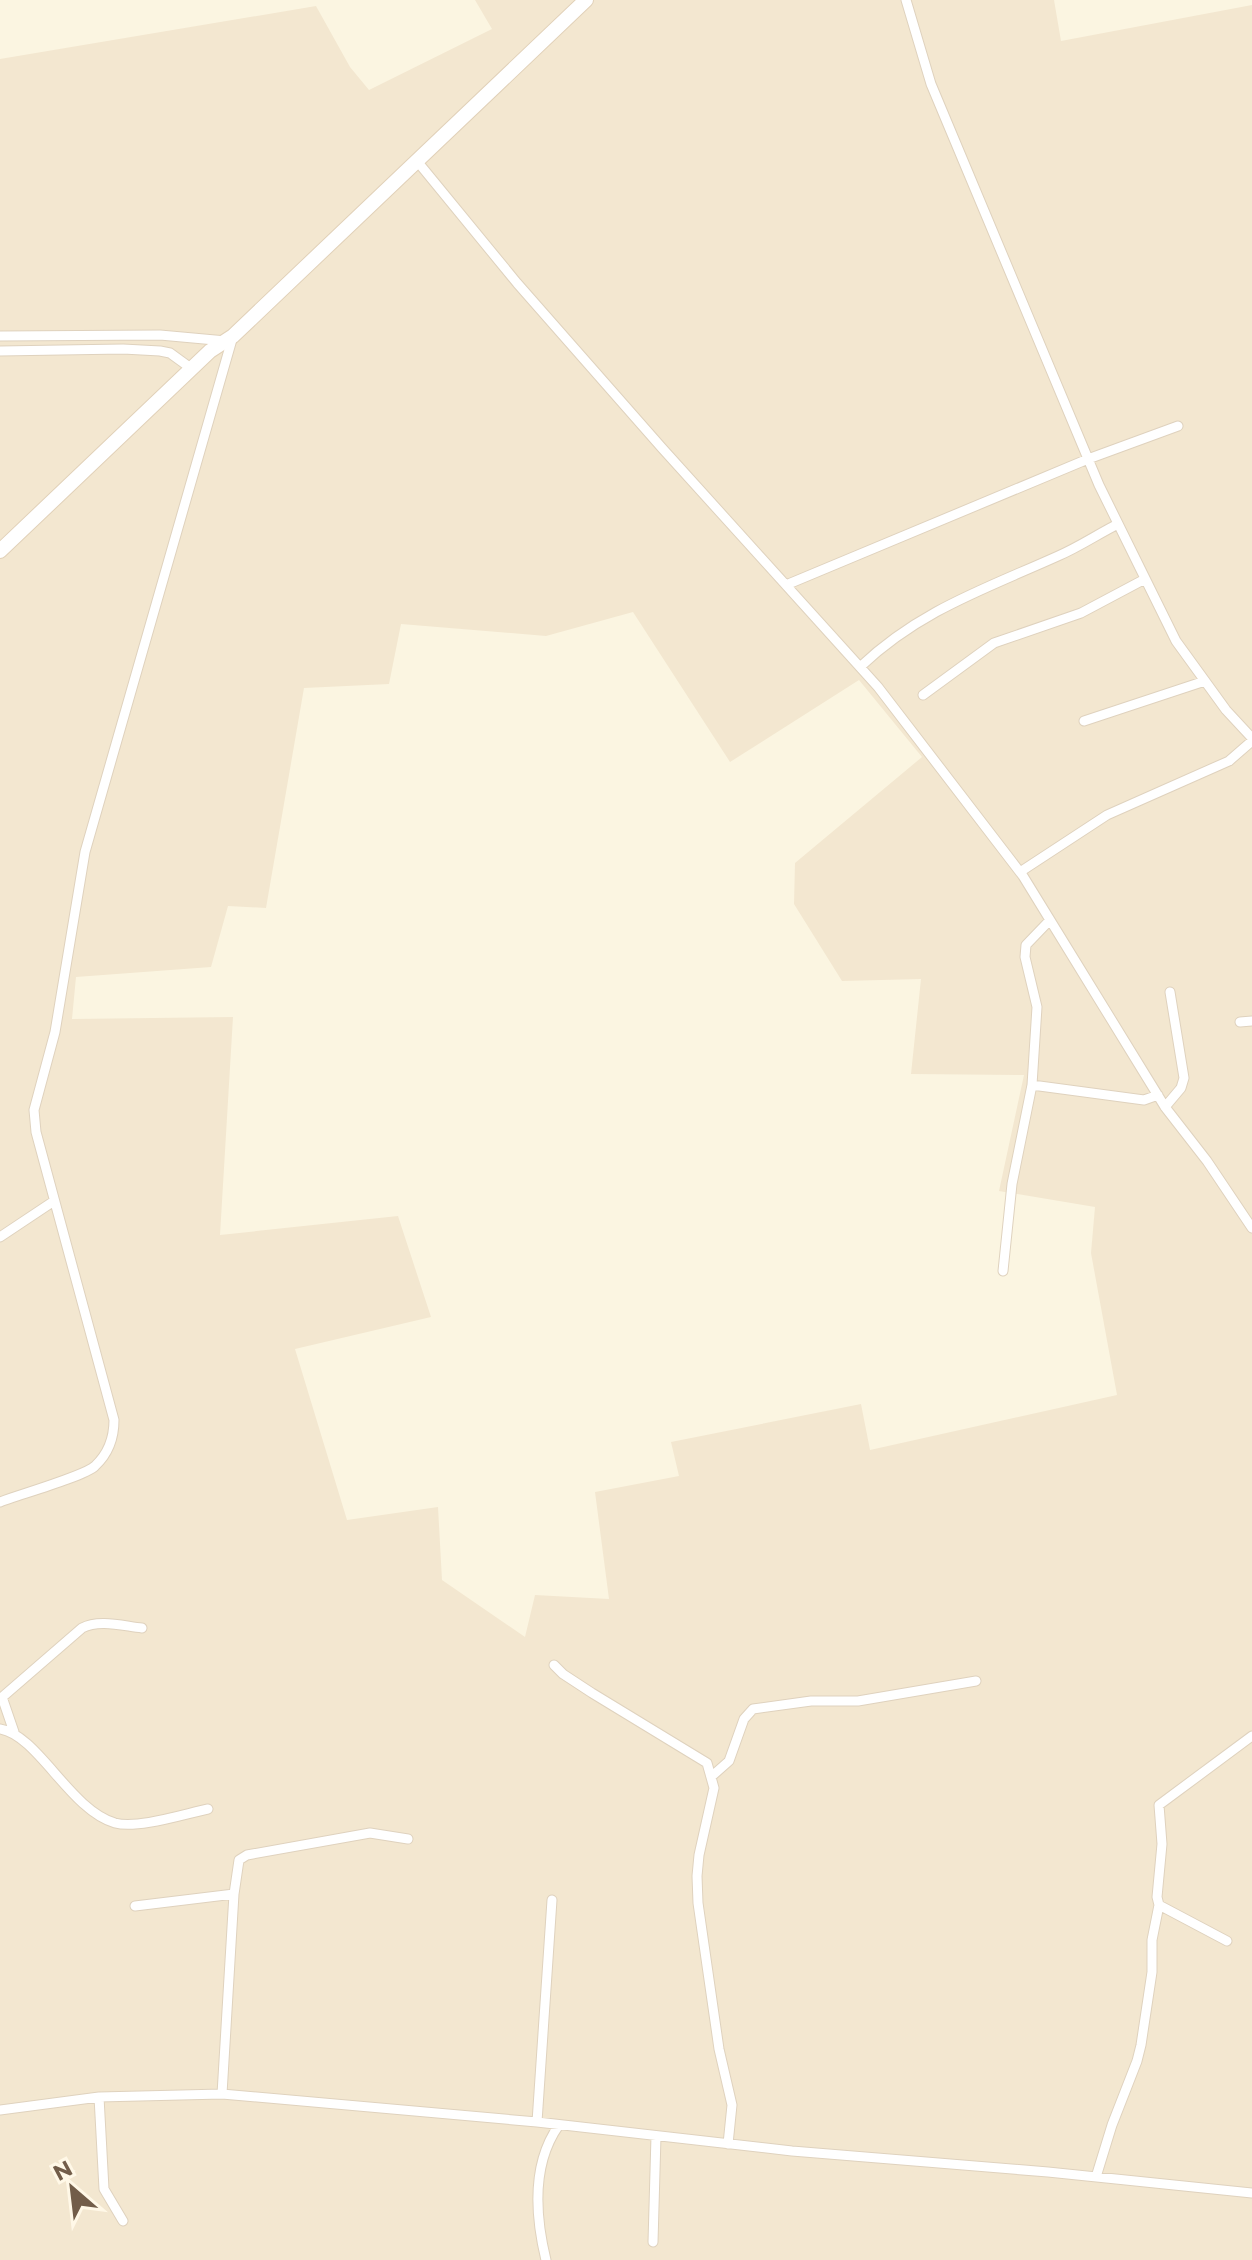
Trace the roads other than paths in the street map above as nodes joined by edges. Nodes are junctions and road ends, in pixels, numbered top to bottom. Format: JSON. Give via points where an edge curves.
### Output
{"nodes":[{"id":1,"x":586,"y":0,"type":"edge"},
{"id":2,"x":906,"y":0,"type":"edge"},
{"id":3,"x":417,"y":161,"type":"junction"},
{"id":4,"x":0,"y":336,"type":"edge"},
{"id":5,"x":229,"y":339,"type":"junction"},
{"id":6,"x":0,"y":351,"type":"edge"},
{"id":7,"x":192,"y":369,"type":"junction"},
{"id":8,"x":1178,"y":426,"type":"dead end"},
{"id":9,"x":1088,"y":459,"type":"junction"},
{"id":10,"x":1118,"y":524,"type":"junction"},
{"id":11,"x":0,"y":551,"type":"edge"},
{"id":12,"x":1145,"y":579,"type":"junction"},
{"id":13,"x":786,"y":585,"type":"junction"},
{"id":14,"x":860,"y":667,"type":"junction"},
{"id":15,"x":1205,"y":681,"type":"junction"},
{"id":16,"x":923,"y":695,"type":"dead end"},
{"id":17,"x":1084,"y":721,"type":"dead end"},
{"id":18,"x":1252,"y":739,"type":"edge"},
{"id":19,"x":1020,"y":872,"type":"junction"},
{"id":20,"x":1050,"y":920,"type":"junction"},
{"id":21,"x":1170,"y":992,"type":"dead end"},
{"id":22,"x":1252,"y":1021,"type":"edge"},
{"id":23,"x":1240,"y":1022,"type":"dead end"},
{"id":24,"x":1032,"y":1085,"type":"junction"},
{"id":25,"x":1158,"y":1095,"type":"junction"},
{"id":26,"x":1165,"y":1107,"type":"junction"},
{"id":27,"x":54,"y":1201,"type":"junction"},
{"id":28,"x":1252,"y":1228,"type":"edge"},
{"id":29,"x":0,"y":1237,"type":"edge"},
{"id":30,"x":1003,"y":1271,"type":"dead end"},
{"id":31,"x":0,"y":1502,"type":"edge"},
{"id":32,"x":142,"y":1628,"type":"dead end"},
{"id":33,"x":554,"y":1665,"type":"dead end"},
{"id":34,"x":976,"y":1681,"type":"dead end"},
{"id":35,"x":1,"y":1698,"type":"edge"},
{"id":36,"x":0,"y":1729,"type":"edge"},
{"id":37,"x":14,"y":1732,"type":"junction"},
{"id":38,"x":1252,"y":1736,"type":"edge"},
{"id":39,"x":712,"y":1776,"type":"junction"},
{"id":40,"x":208,"y":1809,"type":"dead end"},
{"id":41,"x":408,"y":1839,"type":"dead end"},
{"id":42,"x":234,"y":1894,"type":"junction"},
{"id":43,"x":552,"y":1900,"type":"dead end"},
{"id":44,"x":1159,"y":1905,"type":"junction"},
{"id":45,"x":135,"y":1906,"type":"dead end"},
{"id":46,"x":1227,"y":1941,"type":"dead end"},
{"id":47,"x":222,"y":2094,"type":"junction"},
{"id":48,"x":99,"y":2097,"type":"junction"},
{"id":49,"x":0,"y":2110,"type":"edge"},
{"id":50,"x":537,"y":2122,"type":"junction"},
{"id":51,"x":559,"y":2125,"type":"junction"},
{"id":52,"x":656,"y":2136,"type":"junction"},
{"id":53,"x":728,"y":2144,"type":"junction"},
{"id":54,"x":1096,"y":2177,"type":"junction"},
{"id":55,"x":1252,"y":2193,"type":"edge"},
{"id":56,"x":123,"y":2221,"type":"dead end"},
{"id":57,"x":653,"y":2242,"type":"dead end"},
{"id":58,"x":546,"y":2260,"type":"edge"}],
"edges":[{"from":1,"to":3,"type":"main road"},
{"from":2,"to":9,"type":"street","via":[[931,84]]},
{"from":3,"to":5,"type":"main road"},
{"from":3,"to":13,"type":"street","via":[[517,283]]},
{"from":4,"to":5,"type":"street"},
{"from":5,"to":7,"type":"main road"},
{"from":5,"to":27,"type":"street","via":[[85,852],[55,1032],[34,1110]]},
{"from":6,"to":7,"type":"street","via":[[160,351]]},
{"from":7,"to":11,"type":"main road"},
{"from":8,"to":9,"type":"street"},
{"from":9,"to":10,"type":"street"},
{"from":9,"to":13,"type":"street"},
{"from":10,"to":12,"type":"street"},
{"from":10,"to":14,"type":"street","via":[[939,609]]},
{"from":12,"to":15,"type":"street","via":[[1176,641]]},
{"from":12,"to":16,"type":"street","via":[[1081,613],[994,643]]},
{"from":13,"to":14,"type":"street"},
{"from":14,"to":19,"type":"street"},
{"from":15,"to":17,"type":"street"},
{"from":15,"to":18,"type":"street"},
{"from":18,"to":19,"type":"street","via":[[1229,761],[1107,815]]},
{"from":19,"to":20,"type":"street"},
{"from":20,"to":24,"type":"street","via":[[1026,945],[1037,1007]]},
{"from":20,"to":25,"type":"street"},
{"from":21,"to":26,"type":"street","via":[[1184,1078]]},
{"from":22,"to":23,"type":"street"},
{"from":24,"to":25,"type":"street","via":[[1144,1100]]},
{"from":24,"to":30,"type":"street","via":[[1012,1184]]},
{"from":25,"to":26,"type":"street"},
{"from":26,"to":28,"type":"street"},
{"from":27,"to":29,"type":"street"},
{"from":27,"to":31,"type":"street","via":[[114,1436],[94,1468]]},
{"from":32,"to":35,"type":"street","via":[[90,1623]]},
{"from":33,"to":39,"type":"street","via":[[707,1763]]},
{"from":34,"to":39,"type":"street","via":[[858,1701],[753,1709],[729,1761]]},
{"from":35,"to":37,"type":"street"},
{"from":36,"to":37,"type":"street"},
{"from":37,"to":40,"type":"street","via":[[71,1793],[116,1823]]},
{"from":38,"to":44,"type":"street","via":[[1159,1805]]},
{"from":39,"to":53,"type":"street","via":[[698,1903],[732,2105]]},
{"from":41,"to":42,"type":"street","via":[[370,1833],[247,1855],[239,1860]]},
{"from":42,"to":45,"type":"street"},
{"from":42,"to":47,"type":"street"},
{"from":43,"to":50,"type":"street"},
{"from":44,"to":46,"type":"street"},
{"from":44,"to":54,"type":"street","via":[[1141,2045]]},
{"from":47,"to":48,"type":"street"},
{"from":47,"to":50,"type":"street"},
{"from":48,"to":49,"type":"street"},
{"from":48,"to":56,"type":"street","via":[[104,2189]]},
{"from":50,"to":51,"type":"street"},
{"from":51,"to":52,"type":"street"},
{"from":51,"to":58,"type":"street","via":[[540,2163]]},
{"from":52,"to":53,"type":"street"},
{"from":52,"to":57,"type":"street"},
{"from":53,"to":54,"type":"street"},
{"from":54,"to":55,"type":"street"}]}
